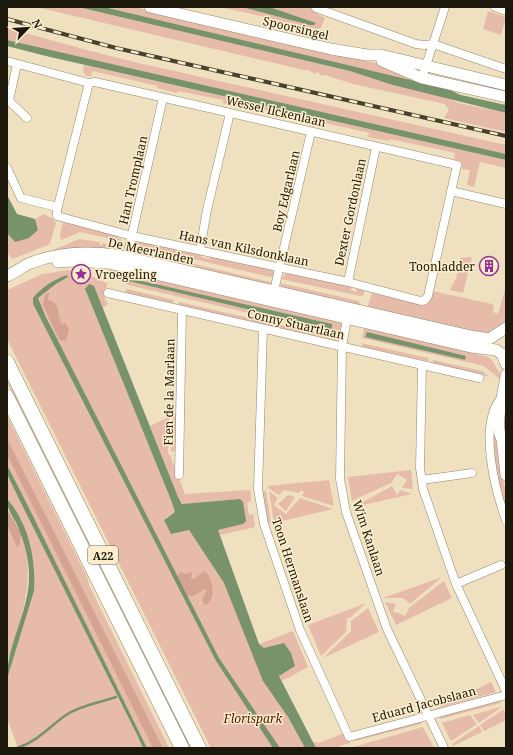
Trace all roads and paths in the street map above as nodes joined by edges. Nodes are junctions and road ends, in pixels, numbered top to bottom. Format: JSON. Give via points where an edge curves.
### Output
{"nodes":[{"id":1,"x":150,"y":7,"type":"edge"},
{"id":2,"x":446,"y":7,"type":"edge"},
{"id":3,"x":495,"y":7,"type":"edge"},
{"id":4,"x":316,"y":8,"type":"edge"},
{"id":5,"x":506,"y":11,"type":"edge"},
{"id":6,"x":433,"y":44,"type":"junction"},
{"id":7,"x":367,"y":55,"type":"junction"},
{"id":8,"x":7,"y":61,"type":"edge"},
{"id":9,"x":17,"y":64,"type":"junction"},
{"id":10,"x":426,"y":65,"type":"junction"},
{"id":11,"x":506,"y":68,"type":"edge"},
{"id":12,"x":422,"y":78,"type":"junction"},
{"id":13,"x":89,"y":83,"type":"junction"},
{"id":14,"x":506,"y":85,"type":"edge"},
{"id":15,"x":506,"y":97,"type":"edge"},
{"id":16,"x":164,"y":98,"type":"junction"},
{"id":17,"x":230,"y":113,"type":"junction"},
{"id":18,"x":28,"y":118,"type":"dead end"},
{"id":19,"x":311,"y":132,"type":"junction"},
{"id":20,"x":376,"y":147,"type":"junction"},
{"id":21,"x":7,"y":168,"type":"edge"},
{"id":22,"x":451,"y":191,"type":"junction"},
{"id":23,"x":506,"y":204,"type":"edge"},
{"id":24,"x":57,"y":212,"type":"junction"},
{"id":25,"x":132,"y":236,"type":"junction"},
{"id":26,"x":200,"y":250,"type":"junction"},
{"id":27,"x":126,"y":263,"type":"junction"},
{"id":28,"x":280,"y":269,"type":"junction"},
{"id":29,"x":7,"y":276,"type":"edge"},
{"id":30,"x":348,"y":282,"type":"junction"},
{"id":31,"x":108,"y":293,"type":"dead end"},
{"id":32,"x":273,"y":296,"type":"junction"},
{"id":33,"x":182,"y":310,"type":"junction"},
{"id":34,"x":348,"y":314,"type":"junction"},
{"id":35,"x":263,"y":328,"type":"junction"},
{"id":36,"x":506,"y":328,"type":"edge"},
{"id":37,"x":506,"y":335,"type":"edge"},
{"id":38,"x":342,"y":346,"type":"junction"},
{"id":39,"x":496,"y":354,"type":"junction"},
{"id":40,"x":7,"y":362,"type":"edge"},
{"id":41,"x":506,"y":364,"type":"edge"},
{"id":42,"x":422,"y":365,"type":"junction"},
{"id":43,"x":506,"y":374,"type":"edge"},
{"id":44,"x":479,"y":378,"type":"dead end"},
{"id":45,"x":7,"y":397,"type":"edge"},
{"id":46,"x":502,"y":398,"type":"junction"},
{"id":47,"x":504,"y":434,"type":"edge"},
{"id":48,"x":472,"y":473,"type":"dead end"},
{"id":49,"x":179,"y":475,"type":"dead end"},
{"id":50,"x":506,"y":475,"type":"edge"},
{"id":51,"x":422,"y":480,"type":"junction"},
{"id":52,"x":506,"y":520,"type":"edge"},
{"id":53,"x":501,"y":565,"type":"dead end"},
{"id":54,"x":456,"y":584,"type":"junction"},
{"id":55,"x":506,"y":691,"type":"edge"},
{"id":56,"x":506,"y":695,"type":"edge"},
{"id":57,"x":428,"y":716,"type":"junction"},
{"id":58,"x":349,"y":737,"type":"joint"},
{"id":59,"x":182,"y":748,"type":"edge"},
{"id":60,"x":200,"y":748,"type":"edge"},
{"id":61,"x":444,"y":748,"type":"edge"}],
"edges":[{"from":1,"to":7,"type":"main road","name":"Spoorsingel"},
{"from":2,"to":6,"type":"street"},
{"from":3,"to":5,"type":"street"},
{"from":4,"to":6,"type":"street","name":"Spoorsingel","via":[[416,44]]},
{"from":6,"to":10,"type":"street"},
{"from":6,"to":11,"type":"street","name":"Spoorsingel"},
{"from":7,"to":10,"type":"main road","name":"Spoorsingel","via":[[381,55]]},
{"from":7,"to":12,"type":"main road","name":"Spoorsingel"},
{"from":8,"to":9,"type":"street","name":"Wessel Ilckenlaan"},
{"from":9,"to":13,"type":"street","name":"Wessel Ilckenlaan"},
{"from":9,"to":18,"type":"street","via":[[9,101]]},
{"from":10,"to":12,"type":"street"},
{"from":10,"to":14,"type":"main road","name":"Spoorsingel"},
{"from":12,"to":15,"type":"main road","name":"Spoorsingel"},
{"from":13,"to":16,"type":"street","name":"Wessel Ilckenlaan","via":[[95,82]]},
{"from":13,"to":24,"type":"street"},
{"from":16,"to":17,"type":"street","name":"Wessel Ilckenlaan"},
{"from":16,"to":25,"type":"street","name":"Han Tromplaan"},
{"from":17,"to":19,"type":"street","name":"Wessel Ilckenlaan"},
{"from":17,"to":26,"type":"street"},
{"from":19,"to":20,"type":"street","name":"Wessel Ilckenlaan"},
{"from":19,"to":28,"type":"street","name":"Boy Edgarlaan"},
{"from":20,"to":22,"type":"street","name":"Wessel Ilckenlaan","via":[[457,165]]},
{"from":20,"to":30,"type":"street","name":"Dexter Gordonlaan"},
{"from":21,"to":24,"type":"street","name":"Hans van Kilsdonklaan","via":[[21,198]]},
{"from":22,"to":23,"type":"street"},
{"from":22,"to":30,"type":"street","name":"Hans van Kilsdonklaan","via":[[425,300]]},
{"from":24,"to":25,"type":"street","name":"Hans van Kilsdonklaan"},
{"from":25,"to":26,"type":"street","name":"Hans van Kilsdonklaan"},
{"from":25,"to":27,"type":"street","name":"Han Tromplaan"},
{"from":26,"to":28,"type":"street","name":"Hans van Kilsdonklaan"},
{"from":27,"to":29,"type":"main road","name":"De Meerlanden","via":[[96,252],[80,252],[38,260]]},
{"from":27,"to":32,"type":"main road","name":"De Meerlanden"},
{"from":28,"to":30,"type":"street","name":"Hans van Kilsdonklaan"},
{"from":28,"to":32,"type":"street","name":"Boy Edgarlaan"},
{"from":31,"to":33,"type":"street","name":"Conny Stuartlaan"},
{"from":32,"to":34,"type":"main road","name":"De Meerlanden"},
{"from":33,"to":35,"type":"street","name":"Conny Stuartlaan"},
{"from":33,"to":49,"type":"street","name":"Fien de la Marlaan"},
{"from":34,"to":36,"type":"main road","name":"De Meerlanden","via":[[489,339]]},
{"from":34,"to":38,"type":"street","name":"Wim Kanlaan"},
{"from":34,"to":39,"type":"main road","name":"De Meerlanden"},
{"from":35,"to":38,"type":"street","name":"Conny Stuartlaan"},
{"from":35,"to":58,"type":"street","name":"Toon Hermanslaan","via":[[258,489],[264,524],[300,630]]},
{"from":37,"to":39,"type":"main road","via":[[499,343]]},
{"from":38,"to":42,"type":"street","name":"Conny Stuartlaan"},
{"from":38,"to":57,"type":"street","name":"Wim Kanlaan","via":[[340,479],[346,512],[387,629]]},
{"from":39,"to":41,"type":"main road","via":[[502,354]]},
{"from":39,"to":43,"type":"main road","via":[[498,364]]},
{"from":40,"to":60,"type":"highway","number":"A22"},
{"from":42,"to":44,"type":"street","name":"Conny Stuartlaan"},
{"from":42,"to":51,"type":"street"},
{"from":43,"to":46,"type":"main road"},
{"from":45,"to":59,"type":"highway","number":"A22"},
{"from":46,"to":47,"type":"main road","via":[[499,434]]},
{"from":46,"to":52,"type":"street","via":[[494,406],[490,427],[499,499]]},
{"from":47,"to":50,"type":"main road"},
{"from":48,"to":51,"type":"street"},
{"from":51,"to":54,"type":"street"},
{"from":53,"to":54,"type":"street"},
{"from":54,"to":55,"type":"street"},
{"from":56,"to":57,"type":"street","name":"Eduard Jacobslaan"},
{"from":57,"to":58,"type":"street","name":"Eduard Jacobslaan"},
{"from":57,"to":61,"type":"street","name":"Wim Kanlaan"}]}
